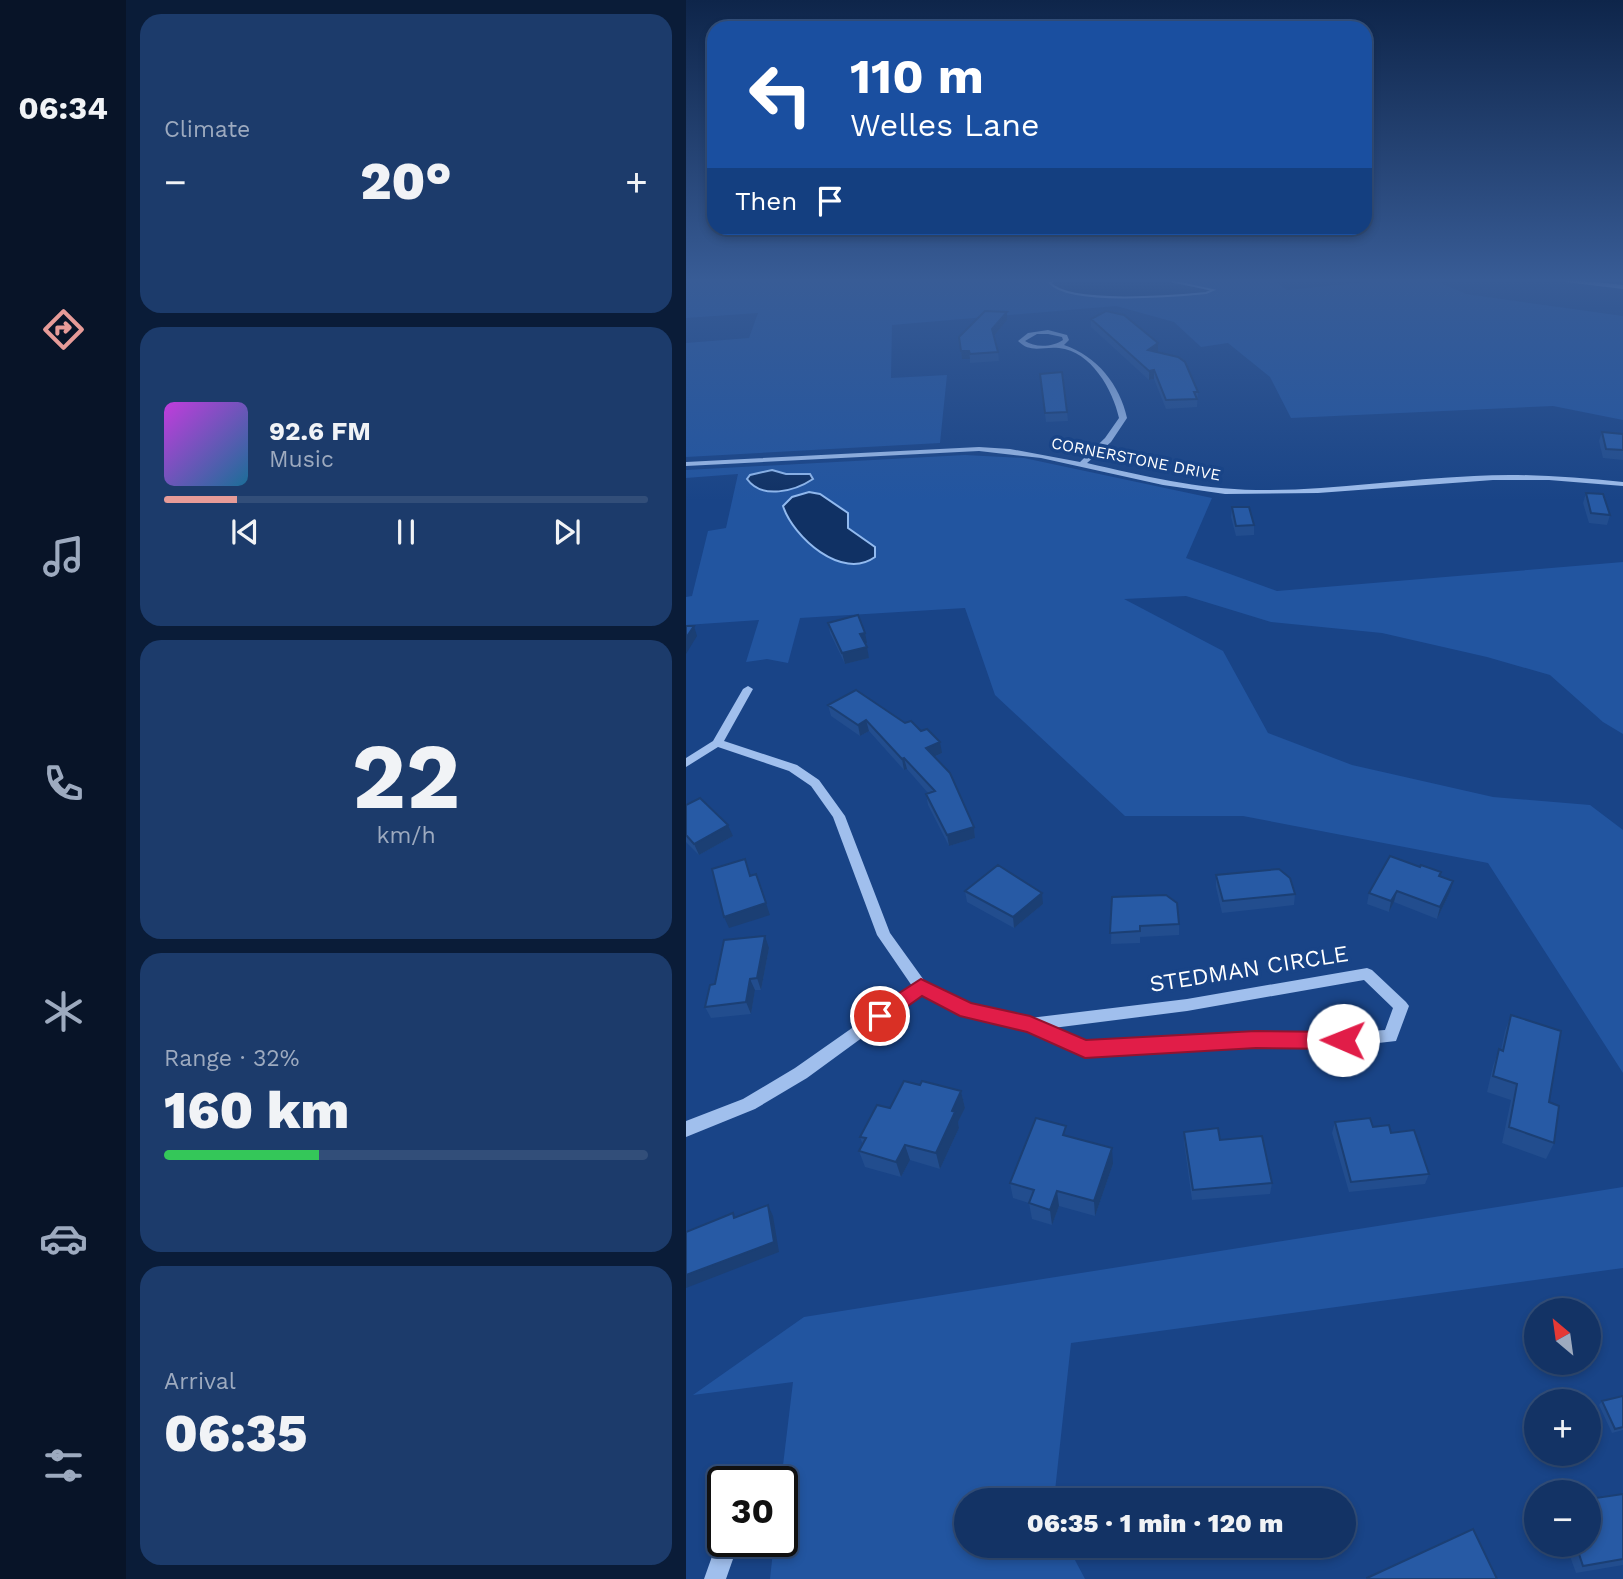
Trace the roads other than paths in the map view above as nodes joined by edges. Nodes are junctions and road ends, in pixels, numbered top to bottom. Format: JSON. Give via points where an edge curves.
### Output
{"nodes":[{"id":1,"x":1075,"y":353,"type":"edge"},
{"id":2,"x":1084,"y":462,"type":"junction"},
{"id":3,"x":686,"y":464,"type":"edge"},
{"id":4,"x":1623,"y":484,"type":"edge"},
{"id":5,"x":748,"y":690,"type":"dead end"},
{"id":6,"x":717,"y":743,"type":"junction"},
{"id":7,"x":686,"y":763,"type":"edge"},
{"id":8,"x":921,"y":987,"type":"junction"},
{"id":9,"x":1030,"y":1024,"type":"junction"},
{"id":10,"x":689,"y":1125,"type":"edge"},
{"id":11,"x":723,"y":1557,"type":"edge"},
{"id":12,"x":715,"y":1579,"type":"edge"}],
"edges":[{"from":1,"to":2,"type":"street","via":[[1086,358],[1121,402],[1123,418]]},
{"from":2,"to":3,"type":"street","name":"CORNERSTONE DRIVE","via":[[1020,450],[979,449]]},
{"from":2,"to":4,"type":"street","name":"CORNERSTONE DRIVE","via":[[1225,491],[1315,491],[1476,478],[1568,478]]},
{"from":5,"to":6,"type":"street"},
{"from":6,"to":7,"type":"street"},
{"from":6,"to":8,"type":"street","name":"STEDMAN CIRCLE","via":[[793,768],[815,783],[839,816],[884,935]]},
{"from":8,"to":9,"type":"street","name":"STEDMAN CIRCLE","via":[[967,1010]]},
{"from":8,"to":10,"type":"street","via":[[801,1073],[749,1104]]},
{"from":9,"to":9,"type":"street","name":"STEDMAN CIRCLE","via":[[1187,1005],[1367,974],[1401,1006],[1391,1036],[1343,1040],[1256,1039],[1085,1049]]},
{"from":11,"to":12,"type":"street"}]}
